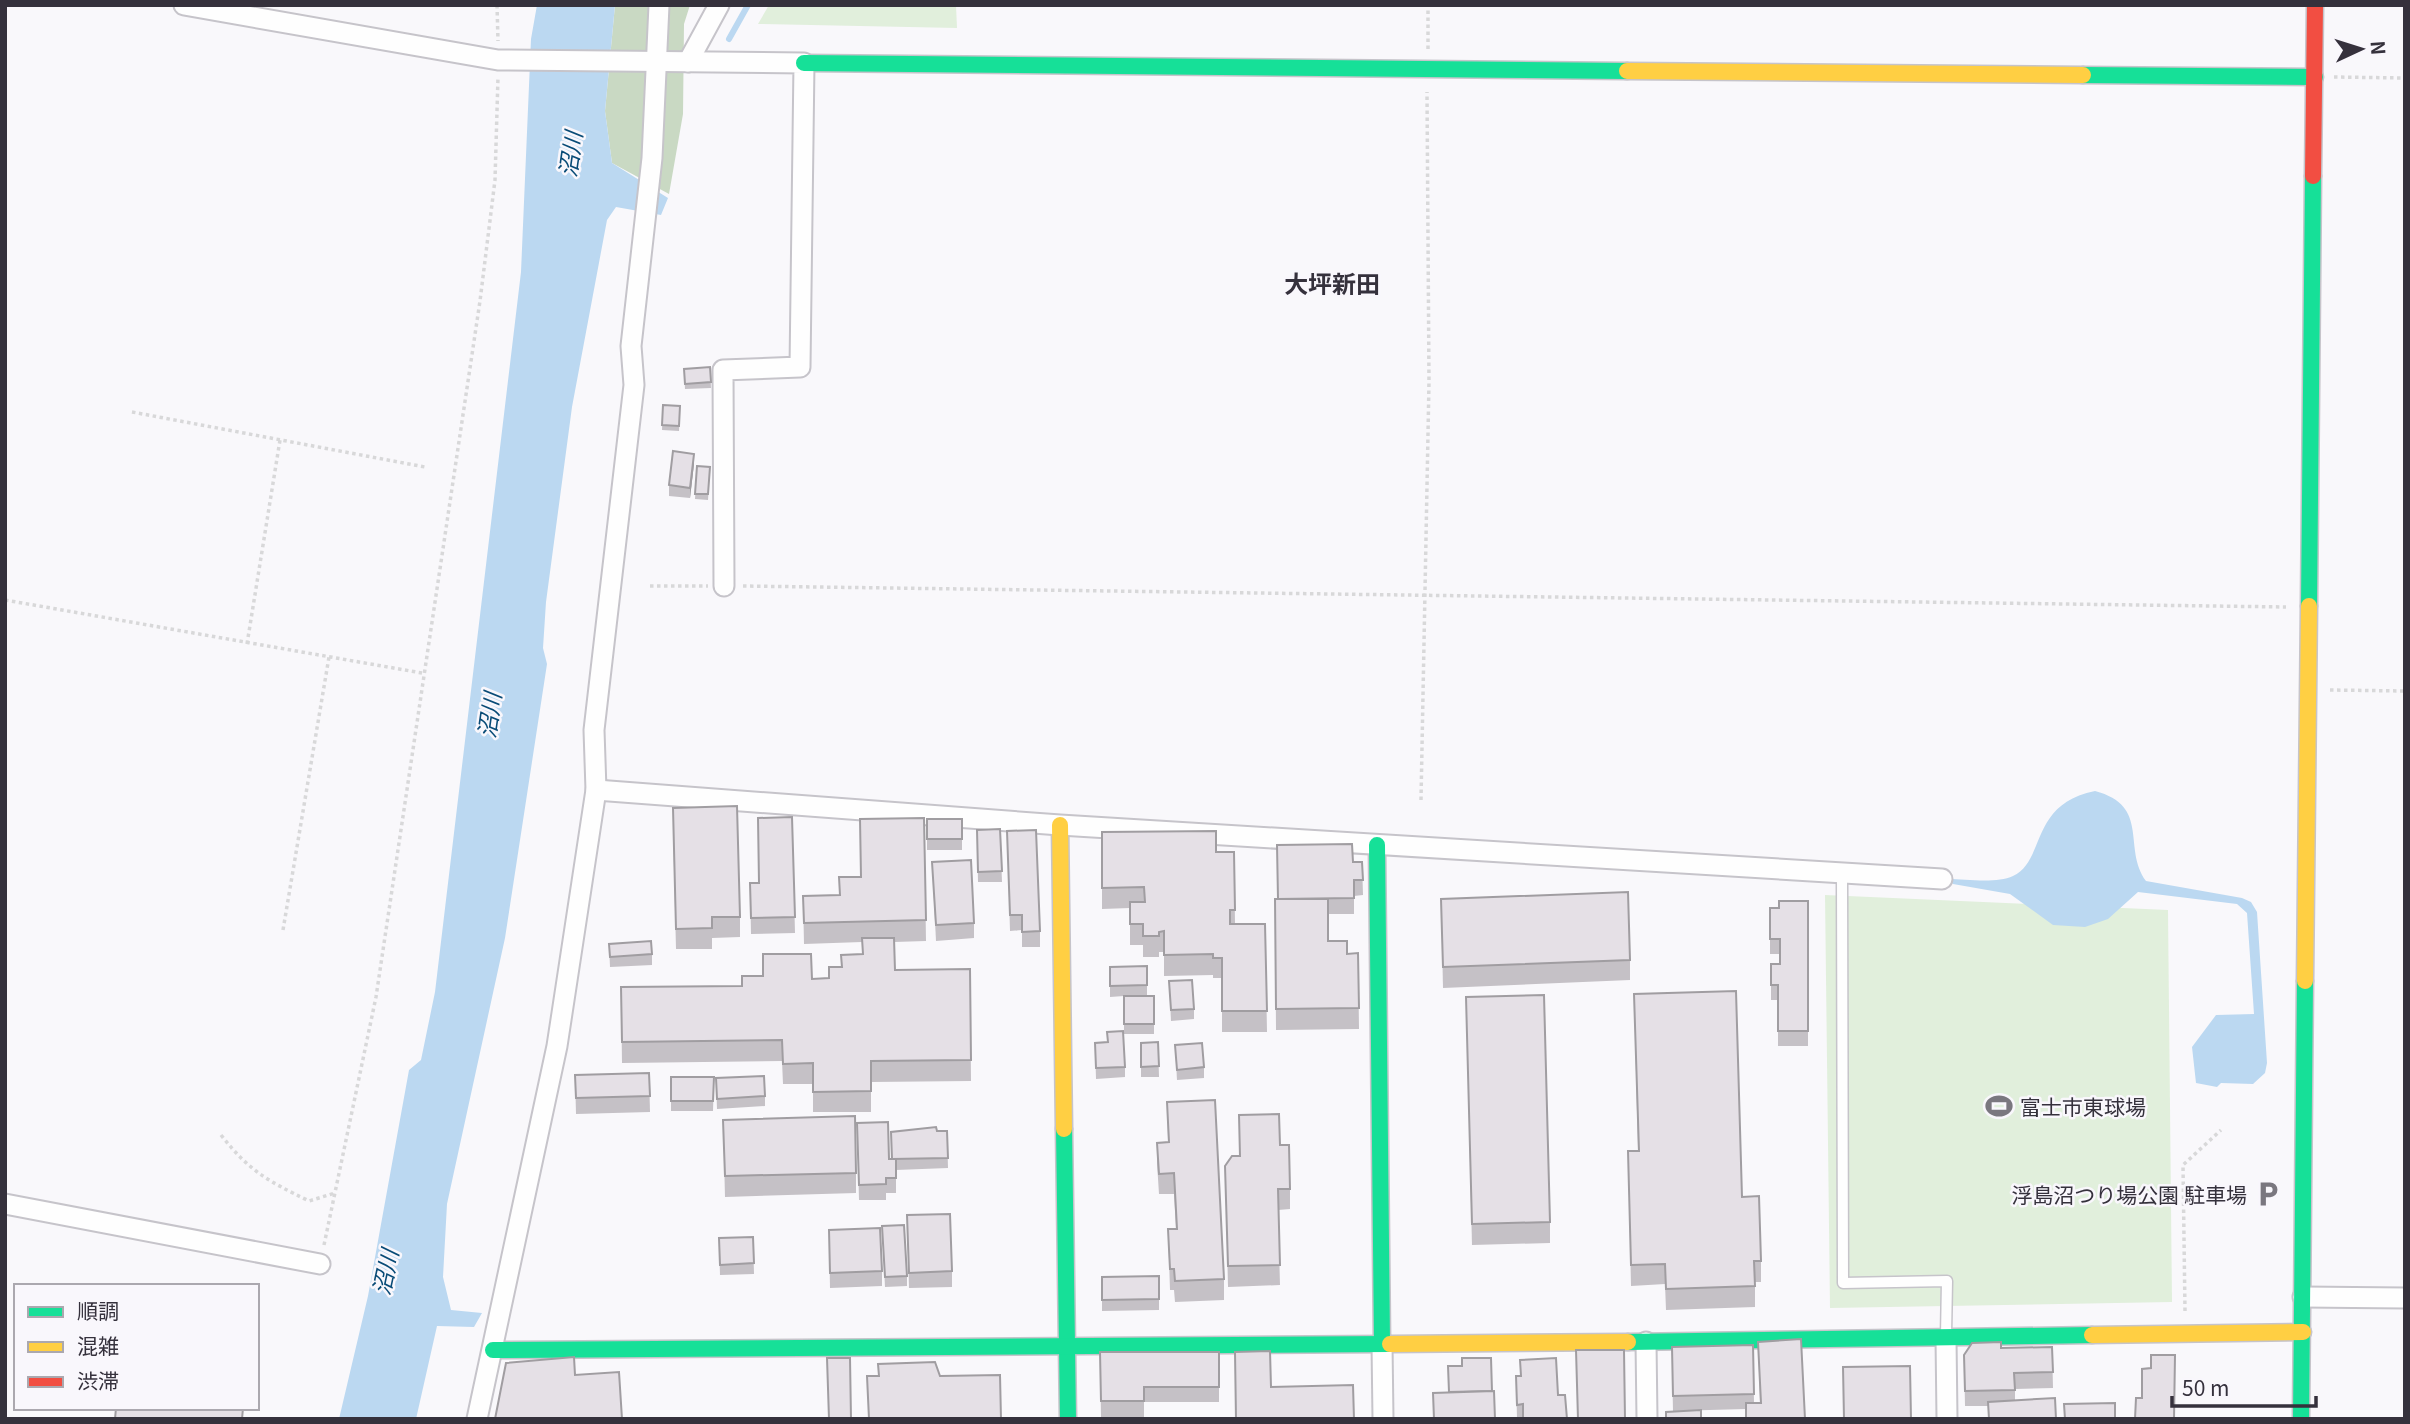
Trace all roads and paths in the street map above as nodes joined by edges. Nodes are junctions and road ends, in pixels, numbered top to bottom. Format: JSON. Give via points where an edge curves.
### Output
{"nodes":[{"id":1,"x":184,"y":5,"type":"edge"},
{"id":2,"x":497,"y":5,"type":"edge"},
{"id":3,"x":659,"y":5,"type":"edge"},
{"id":4,"x":719,"y":5,"type":"edge"},
{"id":5,"x":1428,"y":5,"type":"edge"},
{"id":6,"x":2315,"y":5,"type":"edge"},
{"id":7,"x":498,"y":60,"type":"junction"},
{"id":8,"x":658,"y":61,"type":"junction"},
{"id":9,"x":688,"y":62,"type":"junction"},
{"id":10,"x":804,"y":63,"type":"junction"},
{"id":11,"x":1427,"y":70,"type":"junction"},
{"id":12,"x":2315,"y":77,"type":"junction"},
{"id":13,"x":2405,"y":78,"type":"edge"},
{"id":14,"x":132,"y":412,"type":"dead end"},
{"id":15,"x":280,"y":440,"type":"junction"},
{"id":16,"x":425,"y":467,"type":"dead end"},
{"id":17,"x":650,"y":586,"type":"dead end"},
{"id":18,"x":724,"y":586,"type":"junction"},
{"id":19,"x":1426,"y":597,"type":"junction"},
{"id":20,"x":5,"y":600,"type":"edge"},
{"id":21,"x":2307,"y":608,"type":"junction"},
{"id":22,"x":247,"y":644,"type":"junction"},
{"id":23,"x":329,"y":657,"type":"junction"},
{"id":24,"x":422,"y":673,"type":"junction"},
{"id":25,"x":2309,"y":689,"type":"junction"},
{"id":26,"x":2405,"y":691,"type":"edge"},
{"id":27,"x":596,"y":790,"type":"junction"},
{"id":28,"x":1421,"y":800,"type":"dead end"},
{"id":29,"x":1059,"y":825,"type":"junction"},
{"id":30,"x":1377,"y":845,"type":"junction"},
{"id":31,"x":1842,"y":874,"type":"junction"},
{"id":32,"x":1942,"y":879,"type":"dead end"},
{"id":33,"x":283,"y":930,"type":"dead end"},
{"id":34,"x":2221,"y":1130,"type":"dead end"},
{"id":35,"x":221,"y":1135,"type":"dead end"},
{"id":36,"x":335,"y":1193,"type":"junction"},
{"id":37,"x":5,"y":1204,"type":"edge"},
{"id":38,"x":320,"y":1264,"type":"joint"},
{"id":39,"x":2303,"y":1297,"type":"junction"},
{"id":40,"x":2405,"y":1298,"type":"edge"},
{"id":41,"x":2303,"y":1332,"type":"junction"},
{"id":42,"x":2185,"y":1334,"type":"junction"},
{"id":43,"x":1947,"y":1338,"type":"junction"},
{"id":44,"x":1646,"y":1342,"type":"junction"},
{"id":45,"x":1382,"y":1344,"type":"junction"},
{"id":46,"x":1067,"y":1346,"type":"junction"},
{"id":47,"x":493,"y":1350,"type":"junction"},
{"id":48,"x":477,"y":1419,"type":"edge"},
{"id":49,"x":1068,"y":1419,"type":"edge"},
{"id":50,"x":1383,"y":1419,"type":"edge"},
{"id":51,"x":1647,"y":1419,"type":"edge"},
{"id":52,"x":1947,"y":1419,"type":"edge"},
{"id":53,"x":2301,"y":1419,"type":"edge"}],
"edges":[{"from":1,"to":7,"type":"street"},
{"from":2,"to":7,"type":"path"},
{"from":3,"to":8,"type":"street"},
{"from":4,"to":9,"type":"street"},
{"from":5,"to":11,"type":"path"},
{"from":6,"to":12,"type":"street"},
{"from":7,"to":8,"type":"street"},
{"from":7,"to":24,"type":"path","via":[[493,193]]},
{"from":8,"to":9,"type":"street"},
{"from":8,"to":27,"type":"street","via":[[631,346],[634,385],[594,730]]},
{"from":9,"to":10,"type":"street"},
{"from":10,"to":11,"type":"street"},
{"from":10,"to":18,"type":"street","via":[[800,367],[723,370]]},
{"from":11,"to":12,"type":"street"},
{"from":11,"to":19,"type":"path"},
{"from":12,"to":13,"type":"path"},
{"from":12,"to":21,"type":"street"},
{"from":14,"to":15,"type":"path"},
{"from":15,"to":16,"type":"path"},
{"from":15,"to":22,"type":"path"},
{"from":17,"to":18,"type":"path"},
{"from":18,"to":19,"type":"path"},
{"from":19,"to":21,"type":"path"},
{"from":19,"to":28,"type":"path"},
{"from":20,"to":22,"type":"path"},
{"from":21,"to":25,"type":"street"},
{"from":22,"to":23,"type":"path"},
{"from":23,"to":24,"type":"path"},
{"from":23,"to":33,"type":"path"},
{"from":24,"to":36,"type":"path","via":[[376,997]]},
{"from":25,"to":26,"type":"path"},
{"from":25,"to":39,"type":"street"},
{"from":27,"to":29,"type":"street"},
{"from":27,"to":47,"type":"street","via":[[557,1046]]},
{"from":29,"to":30,"type":"street"},
{"from":29,"to":46,"type":"street"},
{"from":30,"to":31,"type":"street"},
{"from":30,"to":45,"type":"street"},
{"from":31,"to":32,"type":"street"},
{"from":31,"to":43,"type":"lane","via":[[1843,1283],[1947,1281]]},
{"from":34,"to":42,"type":"path","via":[[2183,1165]]},
{"from":35,"to":36,"type":"path","via":[[242,1162],[280,1187],[309,1201]]},
{"from":36,"to":38,"type":"path"},
{"from":37,"to":38,"type":"street"},
{"from":39,"to":40,"type":"street"},
{"from":39,"to":41,"type":"street"},
{"from":41,"to":42,"type":"street"},
{"from":41,"to":53,"type":"street"},
{"from":42,"to":43,"type":"street"},
{"from":43,"to":44,"type":"street"},
{"from":43,"to":52,"type":"street"},
{"from":44,"to":45,"type":"street"},
{"from":44,"to":51,"type":"street"},
{"from":45,"to":46,"type":"street"},
{"from":45,"to":50,"type":"street"},
{"from":46,"to":47,"type":"street"},
{"from":46,"to":49,"type":"street"},
{"from":47,"to":48,"type":"street"}]}
